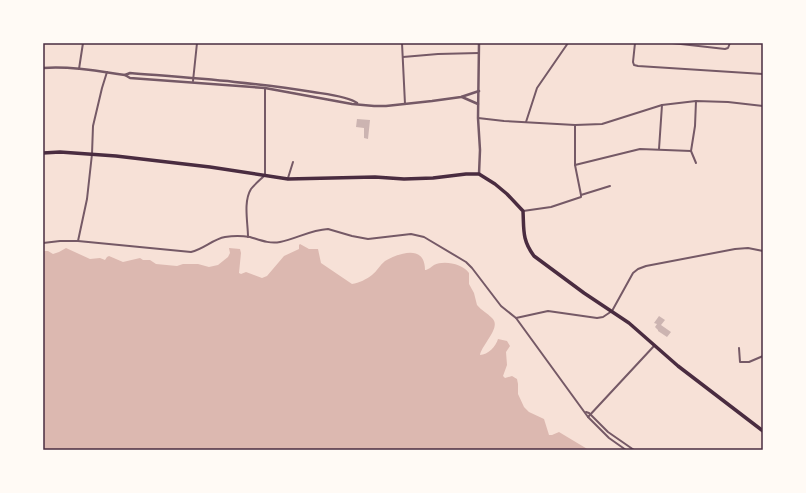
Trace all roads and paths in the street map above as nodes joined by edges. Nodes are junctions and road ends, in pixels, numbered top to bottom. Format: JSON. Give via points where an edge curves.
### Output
{"nodes":[{"id":1,"x":83,"y":43,"type":"edge"},
{"id":2,"x":197,"y":43,"type":"edge"},
{"id":3,"x":402,"y":43,"type":"edge"},
{"id":4,"x":479,"y":43,"type":"edge"},
{"id":5,"x":568,"y":43,"type":"edge"},
{"id":6,"x":635,"y":43,"type":"edge"},
{"id":7,"x":672,"y":43,"type":"edge"},
{"id":8,"x":730,"y":43,"type":"edge"},
{"id":9,"x":479,"y":53,"type":"junction"},
{"id":10,"x":403,"y":57,"type":"junction"},
{"id":11,"x":43,"y":68,"type":"edge"},
{"id":12,"x":79,"y":69,"type":"junction"},
{"id":13,"x":106,"y":72,"type":"junction"},
{"id":14,"x":763,"y":74,"type":"edge"},
{"id":15,"x":125,"y":75,"type":"junction"},
{"id":16,"x":150,"y":75,"type":"junction"},
{"id":17,"x":150,"y":79,"type":"junction"},
{"id":18,"x":175,"y":79,"type":"junction"},
{"id":19,"x":193,"y":79,"type":"junction"},
{"id":20,"x":265,"y":86,"type":"junction"},
{"id":21,"x":478,"y":91,"type":"junction"},
{"id":22,"x":323,"y":93,"type":"junction"},
{"id":23,"x":461,"y":97,"type":"junction"},
{"id":24,"x":322,"y":98,"type":"junction"},
{"id":25,"x":696,"y":101,"type":"junction"},
{"id":26,"x":358,"y":104,"type":"junction"},
{"id":27,"x":405,"y":104,"type":"junction"},
{"id":28,"x":478,"y":104,"type":"junction"},
{"id":29,"x":662,"y":105,"type":"junction"},
{"id":30,"x":763,"y":106,"type":"edge"},
{"id":31,"x":478,"y":118,"type":"junction"},
{"id":32,"x":526,"y":122,"type":"junction"},
{"id":33,"x":575,"y":125,"type":"junction"},
{"id":34,"x":659,"y":149,"type":"junction"},
{"id":35,"x":691,"y":151,"type":"junction"},
{"id":36,"x":43,"y":153,"type":"edge"},
{"id":37,"x":92,"y":154,"type":"junction"},
{"id":38,"x":293,"y":162,"type":"dead end"},
{"id":39,"x":696,"y":164,"type":"dead end"},
{"id":40,"x":576,"y":165,"type":"junction"},
{"id":41,"x":479,"y":174,"type":"junction"},
{"id":42,"x":265,"y":175,"type":"junction"},
{"id":43,"x":288,"y":180,"type":"junction"},
{"id":44,"x":610,"y":186,"type":"dead end"},
{"id":45,"x":581,"y":195,"type":"junction"},
{"id":46,"x":523,"y":211,"type":"junction"},
{"id":47,"x":248,"y":237,"type":"junction"},
{"id":48,"x":78,"y":241,"type":"junction"},
{"id":49,"x":43,"y":243,"type":"edge"},
{"id":50,"x":763,"y":251,"type":"edge"},
{"id":51,"x":612,"y":311,"type":"junction"},
{"id":52,"x":516,"y":318,"type":"junction"},
{"id":53,"x":654,"y":345,"type":"junction"},
{"id":54,"x":739,"y":348,"type":"dead end"},
{"id":55,"x":763,"y":356,"type":"edge"},
{"id":56,"x":586,"y":412,"type":"junction"},
{"id":57,"x":590,"y":415,"type":"junction"},
{"id":58,"x":588,"y":417,"type":"junction"},
{"id":59,"x":601,"y":425,"type":"junction"},
{"id":60,"x":598,"y":428,"type":"junction"},
{"id":61,"x":763,"y":431,"type":"edge"},
{"id":62,"x":612,"y":435,"type":"junction"},
{"id":63,"x":610,"y":438,"type":"junction"},
{"id":64,"x":626,"y":450,"type":"edge"},
{"id":65,"x":634,"y":450,"type":"edge"}],
"edges":[{"from":1,"to":12,"type":"street"},
{"from":2,"to":19,"type":"street"},
{"from":3,"to":10,"type":"street"},
{"from":4,"to":9,"type":"street"},
{"from":5,"to":32,"type":"street","via":[[537,88]]},
{"from":6,"to":14,"type":"street","via":[[633,62],[638,66]]},
{"from":7,"to":8,"type":"street","via":[[725,49]]},
{"from":9,"to":10,"type":"street"},
{"from":9,"to":21,"type":"street"},
{"from":10,"to":27,"type":"street"},
{"from":11,"to":12,"type":"street"},
{"from":12,"to":13,"type":"street"},
{"from":13,"to":15,"type":"street"},
{"from":13,"to":37,"type":"street","via":[[93,126]]},
{"from":15,"to":16,"type":"street"},
{"from":15,"to":17,"type":"street","via":[[130,78]]},
{"from":16,"to":17,"type":"street"},
{"from":16,"to":18,"type":"street"},
{"from":17,"to":18,"type":"street"},
{"from":18,"to":19,"type":"street"},
{"from":19,"to":20,"type":"street"},
{"from":20,"to":22,"type":"street"},
{"from":20,"to":24,"type":"street"},
{"from":20,"to":42,"type":"street"},
{"from":21,"to":23,"type":"street"},
{"from":21,"to":28,"type":"street"},
{"from":22,"to":24,"type":"street"},
{"from":22,"to":26,"type":"street","via":[[350,99]]},
{"from":23,"to":27,"type":"street"},
{"from":23,"to":28,"type":"street"},
{"from":24,"to":26,"type":"street"},
{"from":25,"to":29,"type":"street"},
{"from":25,"to":30,"type":"street"},
{"from":25,"to":35,"type":"street"},
{"from":26,"to":27,"type":"street"},
{"from":28,"to":31,"type":"street"},
{"from":29,"to":33,"type":"street","via":[[602,124]]},
{"from":29,"to":34,"type":"street"},
{"from":31,"to":32,"type":"street"},
{"from":31,"to":41,"type":"street"},
{"from":32,"to":33,"type":"street"},
{"from":33,"to":40,"type":"street"},
{"from":34,"to":35,"type":"street"},
{"from":34,"to":40,"type":"street","via":[[640,149]]},
{"from":35,"to":39,"type":"street"},
{"from":36,"to":37,"type":"highway"},
{"from":37,"to":42,"type":"highway"},
{"from":37,"to":48,"type":"street","via":[[87,198]]},
{"from":38,"to":43,"type":"street"},
{"from":40,"to":45,"type":"street"},
{"from":41,"to":43,"type":"highway","via":[[404,179]]},
{"from":41,"to":46,"type":"highway","via":[[507,194]]},
{"from":42,"to":43,"type":"highway"},
{"from":42,"to":47,"type":"street","via":[[252,189],[247,203]]},
{"from":44,"to":45,"type":"street"},
{"from":45,"to":46,"type":"street","via":[[551,206]]},
{"from":46,"to":51,"type":"highway","via":[[523,232],[528,249],[534,256]]},
{"from":47,"to":48,"type":"street","via":[[219,238],[191,252]]},
{"from":47,"to":52,"type":"street","via":[[268,243],[280,242],[309,232],[328,229],[368,239],[403,234],[418,235],[466,262],[501,306]]},
{"from":48,"to":49,"type":"street","via":[[60,240]]},
{"from":50,"to":51,"type":"street","via":[[736,249],[638,269],[633,273]]},
{"from":51,"to":52,"type":"street","via":[[597,318],[548,311]]},
{"from":51,"to":53,"type":"highway"},
{"from":52,"to":56,"type":"street"},
{"from":53,"to":57,"type":"street"},
{"from":53,"to":61,"type":"highway"},
{"from":54,"to":55,"type":"street","via":[[740,362],[749,362]]},
{"from":56,"to":57,"type":"street"},
{"from":56,"to":58,"type":"street"},
{"from":57,"to":58,"type":"street"},
{"from":57,"to":59,"type":"street"},
{"from":58,"to":60,"type":"street"},
{"from":59,"to":60,"type":"street"},
{"from":59,"to":62,"type":"street"},
{"from":60,"to":63,"type":"street"},
{"from":62,"to":63,"type":"street"},
{"from":62,"to":65,"type":"street"},
{"from":63,"to":64,"type":"street"}]}
